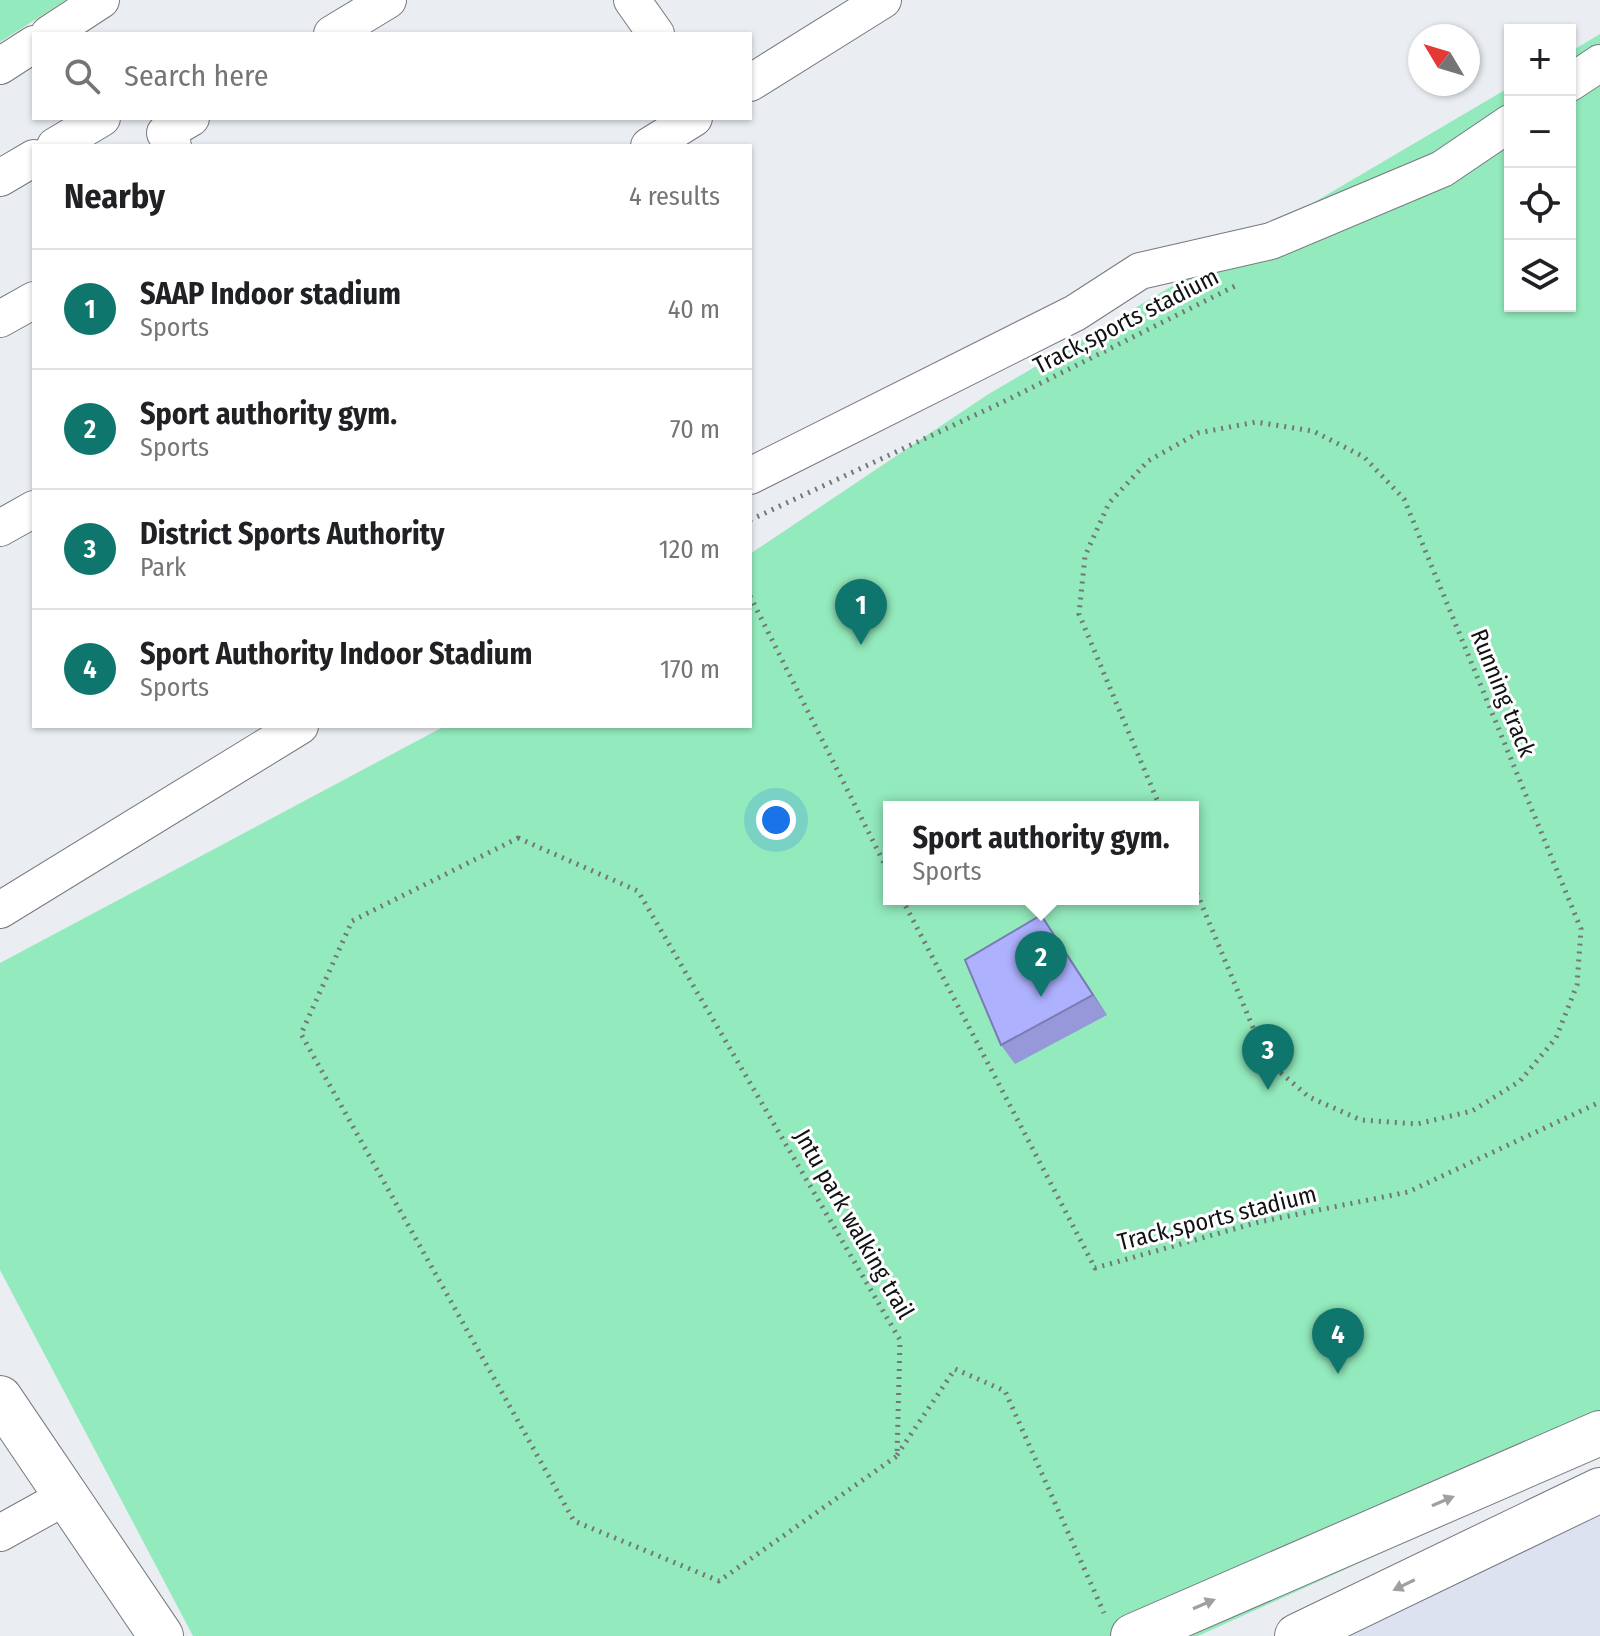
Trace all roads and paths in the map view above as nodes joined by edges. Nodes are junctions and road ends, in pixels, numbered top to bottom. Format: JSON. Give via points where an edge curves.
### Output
{"nodes":[{"id":1,"x":101,"y":0,"type":"edge"},
{"id":2,"x":388,"y":0,"type":"edge"},
{"id":3,"x":632,"y":0,"type":"edge"},
{"id":4,"x":883,"y":0,"type":"edge"},
{"id":5,"x":52,"y":32,"type":"edge"},
{"id":6,"x":335,"y":32,"type":"edge"},
{"id":7,"x":655,"y":32,"type":"edge"},
{"id":8,"x":32,"y":45,"type":"edge"},
{"id":9,"x":1600,"y":63,"type":"edge"},
{"id":10,"x":0,"y":66,"type":"edge"},
{"id":11,"x":1576,"y":79,"type":"edge"},
{"id":12,"x":752,"y":82,"type":"edge"},
{"id":13,"x":99,"y":120,"type":"edge"},
{"id":14,"x":691,"y":120,"type":"edge"},
{"id":15,"x":1504,"y":127,"type":"edge"},
{"id":16,"x":58,"y":144,"type":"edge"},
{"id":17,"x":652,"y":144,"type":"edge"},
{"id":18,"x":32,"y":159,"type":"edge"},
{"id":19,"x":0,"y":178,"type":"edge"},
{"id":20,"x":1239,"y":284,"type":"dead end"},
{"id":21,"x":32,"y":301,"type":"edge"},
{"id":22,"x":0,"y":319,"type":"edge"},
{"id":23,"x":752,"y":475,"type":"edge"},
{"id":24,"x":32,"y":510,"type":"edge"},
{"id":25,"x":752,"y":519,"type":"edge"},
{"id":26,"x":0,"y":528,"type":"edge"},
{"id":27,"x":752,"y":600,"type":"edge"},
{"id":28,"x":297,"y":728,"type":"edge"},
{"id":29,"x":1157,"y":801,"type":"edge"},
{"id":30,"x":883,"y":861,"type":"edge"},
{"id":31,"x":1199,"y":898,"type":"edge"},
{"id":32,"x":905,"y":905,"type":"edge"},
{"id":33,"x":0,"y":910,"type":"edge"},
{"id":34,"x":1600,"y":1102,"type":"edge"},
{"id":35,"x":0,"y":1398,"type":"edge"},
{"id":36,"x":1600,"y":1433,"type":"edge"},
{"id":37,"x":897,"y":1456,"type":"junction"},
{"id":38,"x":1600,"y":1490,"type":"edge"},
{"id":39,"x":67,"y":1496,"type":"junction"},
{"id":40,"x":0,"y":1533,"type":"edge"},
{"id":41,"x":1121,"y":1629,"type":"edge"},
{"id":42,"x":161,"y":1636,"type":"edge"},
{"id":43,"x":1297,"y":1636,"type":"edge"}],
"edges":[{"from":1,"to":5,"type":"street"},
{"from":2,"to":6,"type":"street"},
{"from":3,"to":7,"type":"street"},
{"from":4,"to":12,"type":"street"},
{"from":8,"to":10,"type":"street"},
{"from":9,"to":11,"type":"street"},
{"from":13,"to":16,"type":"street"},
{"from":14,"to":17,"type":"street"},
{"from":15,"to":23,"type":"street","via":[[1442,169],[1271,241],[1140,271],[1075,313]]},
{"from":18,"to":19,"type":"street"},
{"from":20,"to":25,"type":"path","name":"Track,sports stadium"},
{"from":21,"to":22,"type":"street"},
{"from":24,"to":26,"type":"street"},
{"from":27,"to":30,"type":"path"},
{"from":28,"to":33,"type":"street"},
{"from":29,"to":31,"type":"path","name":"Running track","via":[[1079,614],[1085,556],[1109,503],[1138,471],[1198,433],[1256,422],[1313,431],[1364,457],[1404,499],[1581,929],[1577,985],[1556,1038],[1520,1081],[1472,1111],[1445,1118],[1417,1124],[1361,1120],[1309,1097],[1267,1061]]},
{"from":32,"to":34,"type":"path","name":"Track,sports stadium","via":[[1095,1268],[1259,1222],[1408,1192]]},
{"from":35,"to":39,"type":"street"},
{"from":41,"to":36,"type":"street","one_way":true},
{"from":37,"to":37,"type":"path","name":"Jntu park walking trail","via":[[719,1581],[574,1521],[301,1034],[352,921],[518,838],[638,891],[900,1340]]},
{"from":37,"to":41,"type":"path","via":[[955,1369],[1005,1391]]},
{"from":38,"to":43,"type":"street","one_way":true},
{"from":39,"to":40,"type":"street"},
{"from":39,"to":42,"type":"street"}]}
